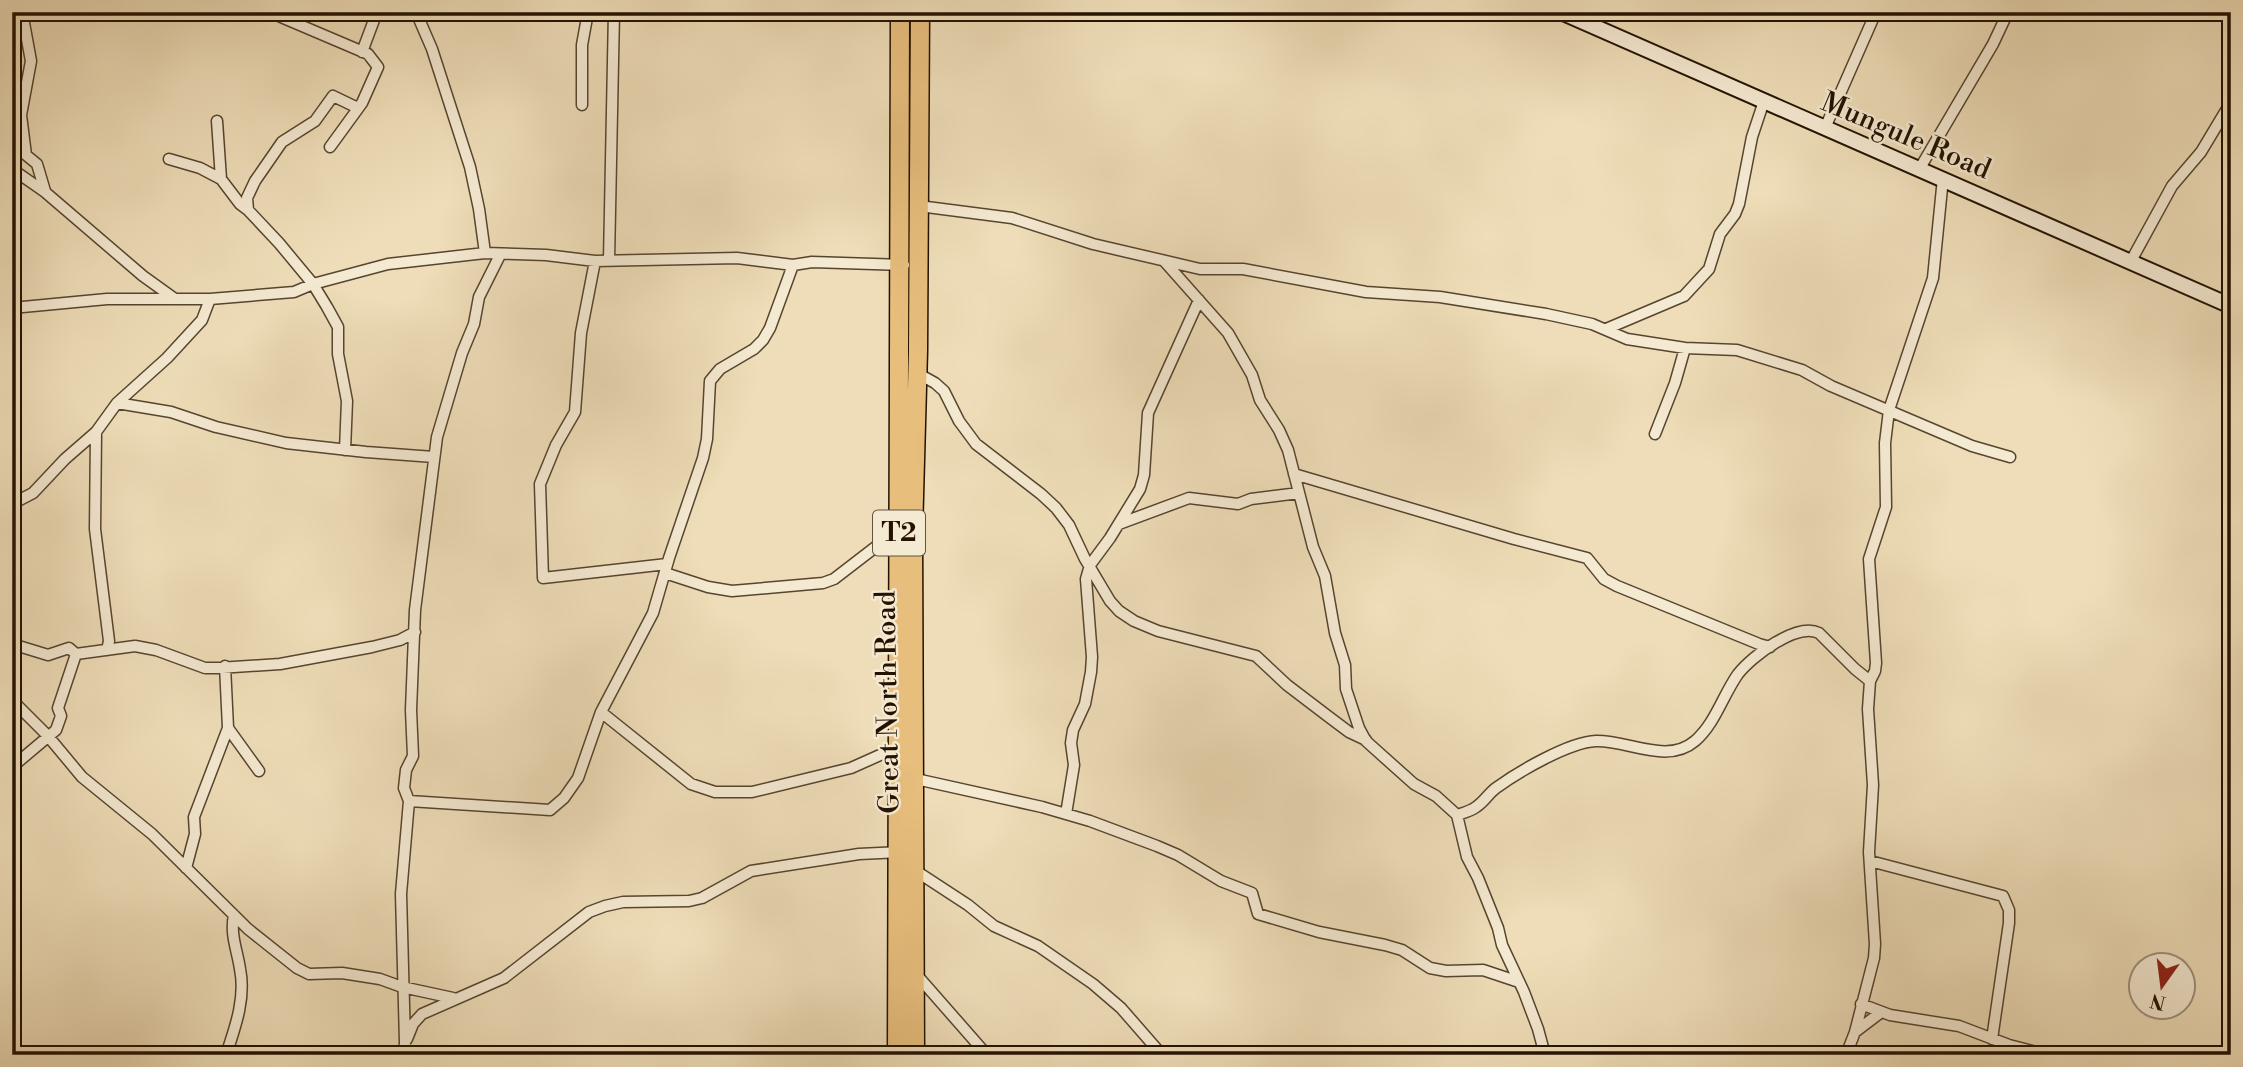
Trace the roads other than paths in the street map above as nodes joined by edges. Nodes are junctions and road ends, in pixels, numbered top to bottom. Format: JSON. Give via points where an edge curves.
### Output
{"nodes":[{"id":1,"x":22,"y":12,"type":"edge"},
{"id":2,"x":377,"y":12,"type":"edge"},
{"id":3,"x":416,"y":12,"type":"edge"},
{"id":4,"x":588,"y":12,"type":"edge"},
{"id":5,"x":614,"y":12,"type":"edge"},
{"id":6,"x":900,"y":12,"type":"edge"},
{"id":7,"x":920,"y":12,"type":"edge"},
{"id":8,"x":1561,"y":12,"type":"edge"},
{"id":9,"x":1876,"y":12,"type":"edge"},
{"id":10,"x":2008,"y":12,"type":"edge"},
{"id":11,"x":281,"y":17,"type":"dead end"},
{"id":12,"x":362,"y":52,"type":"junction"},
{"id":13,"x":1764,"y":101,"type":"junction"},
{"id":14,"x":2231,"y":102,"type":"edge"},
{"id":15,"x":582,"y":105,"type":"dead end"},
{"id":16,"x":358,"y":108,"type":"junction"},
{"id":17,"x":217,"y":121,"type":"dead end"},
{"id":18,"x":1825,"y":128,"type":"junction"},
{"id":19,"x":330,"y":147,"type":"dead end"},
{"id":20,"x":169,"y":159,"type":"dead end"},
{"id":21,"x":1920,"y":168,"type":"junction"},
{"id":22,"x":12,"y":169,"type":"edge"},
{"id":23,"x":221,"y":178,"type":"junction"},
{"id":24,"x":1943,"y":178,"type":"junction"},
{"id":25,"x":45,"y":192,"type":"junction"},
{"id":26,"x":919,"y":206,"type":"junction"},
{"id":27,"x":248,"y":210,"type":"junction"},
{"id":28,"x":485,"y":253,"type":"junction"},
{"id":29,"x":500,"y":255,"type":"junction"},
{"id":30,"x":609,"y":260,"type":"junction"},
{"id":31,"x":595,"y":261,"type":"junction"},
{"id":32,"x":1164,"y":261,"type":"junction"},
{"id":33,"x":2131,"y":261,"type":"junction"},
{"id":34,"x":793,"y":265,"type":"junction"},
{"id":35,"x":899,"y":265,"type":"junction"},
{"id":36,"x":918,"y":266,"type":"junction"},
{"id":37,"x":313,"y":284,"type":"junction"},
{"id":38,"x":175,"y":299,"type":"junction"},
{"id":39,"x":210,"y":299,"type":"junction"},
{"id":40,"x":1199,"y":300,"type":"junction"},
{"id":41,"x":2231,"y":306,"type":"edge"},
{"id":42,"x":13,"y":308,"type":"edge"},
{"id":43,"x":1606,"y":329,"type":"junction"},
{"id":44,"x":1685,"y":348,"type":"junction"},
{"id":45,"x":917,"y":373,"type":"junction"},
{"id":46,"x":117,"y":403,"type":"junction"},
{"id":47,"x":1889,"y":410,"type":"junction"},
{"id":48,"x":96,"y":432,"type":"junction"},
{"id":49,"x":1655,"y":434,"type":"dead end"},
{"id":50,"x":345,"y":450,"type":"junction"},
{"id":51,"x":434,"y":457,"type":"junction"},
{"id":52,"x":2010,"y":457,"type":"dead end"},
{"id":53,"x":1294,"y":474,"type":"junction"},
{"id":54,"x":1299,"y":492,"type":"junction"},
{"id":55,"x":12,"y":504,"type":"edge"},
{"id":56,"x":1119,"y":524,"type":"junction"},
{"id":57,"x":899,"y":530,"type":"junction"},
{"id":58,"x":1090,"y":565,"type":"junction"},
{"id":59,"x":666,"y":568,"type":"junction"},
{"id":60,"x":415,"y":632,"type":"junction"},
{"id":61,"x":12,"y":644,"type":"edge"},
{"id":62,"x":1770,"y":647,"type":"junction"},
{"id":63,"x":107,"y":650,"type":"junction"},
{"id":64,"x":76,"y":654,"type":"junction"},
{"id":65,"x":225,"y":666,"type":"junction"},
{"id":66,"x":1870,"y":681,"type":"junction"},
{"id":67,"x":12,"y":700,"type":"edge"},
{"id":68,"x":601,"y":712,"type":"junction"},
{"id":69,"x":228,"y":728,"type":"junction"},
{"id":70,"x":47,"y":736,"type":"junction"},
{"id":71,"x":1366,"y":741,"type":"junction"},
{"id":72,"x":898,"y":747,"type":"junction"},
{"id":73,"x":12,"y":767,"type":"edge"},
{"id":74,"x":259,"y":771,"type":"dead end"},
{"id":75,"x":916,"y":779,"type":"junction"},
{"id":76,"x":409,"y":800,"type":"junction"},
{"id":77,"x":1066,"y":814,"type":"junction"},
{"id":78,"x":1457,"y":815,"type":"junction"},
{"id":79,"x":907,"y":852,"type":"junction"},
{"id":80,"x":1870,"y":861,"type":"junction"},
{"id":81,"x":186,"y":868,"type":"junction"},
{"id":82,"x":916,"y":872,"type":"junction"},
{"id":83,"x":234,"y":915,"type":"junction"},
{"id":84,"x":915,"y":973,"type":"junction"},
{"id":85,"x":1519,"y":982,"type":"junction"},
{"id":86,"x":402,"y":987,"type":"junction"},
{"id":87,"x":455,"y":999,"type":"junction"},
{"id":88,"x":1861,"y":1003,"type":"junction"},
{"id":89,"x":1880,"y":1013,"type":"junction"},
{"id":90,"x":1854,"y":1032,"type":"junction"},
{"id":91,"x":1992,"y":1039,"type":"junction"},
{"id":92,"x":405,"y":1042,"type":"junction"},
{"id":93,"x":226,"y":1055,"type":"edge"},
{"id":94,"x":404,"y":1055,"type":"edge"},
{"id":95,"x":897,"y":1055,"type":"edge"},
{"id":96,"x":915,"y":1055,"type":"edge"},
{"id":97,"x":987,"y":1055,"type":"edge"},
{"id":98,"x":1162,"y":1055,"type":"edge"},
{"id":99,"x":1545,"y":1055,"type":"edge"},
{"id":100,"x":1846,"y":1055,"type":"edge"},
{"id":101,"x":2048,"y":1055,"type":"edge"}],
"edges":[{"from":1,"to":25,"type":"street","via":[[31,61],[21,115],[26,155],[37,164]]},
{"from":2,"to":12,"type":"street"},
{"from":3,"to":28,"type":"street","via":[[470,167]]},
{"from":4,"to":15,"type":"street","via":[[582,46]]},
{"from":5,"to":30,"type":"street"},
{"from":6,"to":35,"type":"highway","name":"Great North Road","number":"T2"},
{"from":7,"to":26,"type":"highway","name":"Great North Road","number":"T2"},
{"from":8,"to":13,"type":"street","name":"Mungule Road"},
{"from":9,"to":18,"type":"street"},
{"from":10,"to":21,"type":"street"},
{"from":11,"to":12,"type":"street"},
{"from":12,"to":16,"type":"street","via":[[378,67]]},
{"from":13,"to":18,"type":"street","name":"Mungule Road"},
{"from":13,"to":43,"type":"street","via":[[1739,204],[1720,234],[1709,269],[1684,296]]},
{"from":14,"to":33,"type":"street","via":[[2201,152],[2168,192]]},
{"from":16,"to":19,"type":"street"},
{"from":16,"to":27,"type":"street","via":[[334,96],[315,121],[282,142],[255,181],[247,198]]},
{"from":17,"to":23,"type":"street"},
{"from":18,"to":21,"type":"street","name":"Mungule Road"},
{"from":20,"to":23,"type":"street"},
{"from":21,"to":24,"type":"street","name":"Mungule Road"},
{"from":22,"to":25,"type":"street"},
{"from":23,"to":27,"type":"street"},
{"from":24,"to":33,"type":"street","name":"Mungule Road"},
{"from":24,"to":47,"type":"street","via":[[1933,278]]},
{"from":25,"to":38,"type":"street"},
{"from":26,"to":32,"type":"street","via":[[1012,218]]},
{"from":26,"to":36,"type":"highway","name":"Great North Road","number":"T2"},
{"from":27,"to":37,"type":"street"},
{"from":28,"to":29,"type":"street"},
{"from":28,"to":37,"type":"street","via":[[388,264]]},
{"from":29,"to":31,"type":"street"},
{"from":29,"to":51,"type":"street","via":[[479,296]]},
{"from":30,"to":31,"type":"street"},
{"from":30,"to":34,"type":"street","via":[[737,258]]},
{"from":31,"to":59,"type":"street","via":[[581,333],[575,412],[540,485],[544,578]]},
{"from":32,"to":40,"type":"street"},
{"from":32,"to":43,"type":"street","via":[[1200,269],[1242,269],[1366,292],[1440,297]]},
{"from":33,"to":41,"type":"street","name":"Mungule Road"},
{"from":34,"to":35,"type":"street"},
{"from":34,"to":59,"type":"street","via":[[763,340],[710,381],[703,458]]},
{"from":35,"to":36,"type":"street"},
{"from":35,"to":57,"type":"highway","name":"Great North Road","number":"T2"},
{"from":36,"to":45,"type":"highway","name":"Great North Road","number":"T2"},
{"from":37,"to":39,"type":"street","via":[[294,292]]},
{"from":37,"to":50,"type":"street","via":[[338,327],[347,401]]},
{"from":38,"to":39,"type":"street"},
{"from":38,"to":42,"type":"street","via":[[107,299]]},
{"from":39,"to":46,"type":"street","via":[[202,320]]},
{"from":40,"to":53,"type":"street","via":[[1242,355],[1288,450]]},
{"from":40,"to":56,"type":"street","via":[[1148,413],[1144,475]]},
{"from":43,"to":44,"type":"street","via":[[1627,339]]},
{"from":44,"to":47,"type":"street","via":[[1737,350],[1759,356],[1802,370]]},
{"from":44,"to":49,"type":"street"},
{"from":45,"to":58,"type":"street","via":[[944,391],[976,444],[1056,508]]},
{"from":45,"to":75,"type":"highway","name":"Great North Road","number":"T2","via":[[913,533]]},
{"from":46,"to":48,"type":"street"},
{"from":46,"to":50,"type":"street","via":[[286,443]]},
{"from":47,"to":52,"type":"street","via":[[1972,446]]},
{"from":47,"to":66,"type":"street","via":[[1886,507],[1869,559],[1876,663]]},
{"from":48,"to":55,"type":"street","via":[[33,493]]},
{"from":48,"to":63,"type":"street","via":[[95,529]]},
{"from":50,"to":51,"type":"street"},
{"from":51,"to":60,"type":"street"},
{"from":53,"to":54,"type":"street"},
{"from":53,"to":62,"type":"street","via":[[1587,558],[1604,579],[1617,586]]},
{"from":54,"to":56,"type":"street","via":[[1238,504],[1189,498]]},
{"from":54,"to":71,"type":"street","via":[[1325,576],[1346,689]]},
{"from":56,"to":58,"type":"street"},
{"from":57,"to":59,"type":"street","via":[[823,583],[732,591],[708,587]]},
{"from":57,"to":72,"type":"highway","name":"Great North Road","number":"T2"},
{"from":58,"to":71,"type":"street","via":[[1110,601],[1127,617],[1158,631],[1256,656],[1287,685]]},
{"from":58,"to":77,"type":"street","via":[[1086,579],[1090,686],[1073,730],[1074,765]]},
{"from":59,"to":68,"type":"street","via":[[653,613]]},
{"from":60,"to":65,"type":"street","via":[[391,643],[324,656]]},
{"from":60,"to":76,"type":"street","via":[[413,756],[405,770],[404,788]]},
{"from":61,"to":64,"type":"street","via":[[48,655],[69,649]]},
{"from":62,"to":66,"type":"street","via":[[1802,629],[1812,629]]},
{"from":62,"to":78,"type":"street","via":[[1739,673],[1694,743],[1664,751],[1595,741],[1525,768],[1476,807]]},
{"from":63,"to":64,"type":"street"},
{"from":63,"to":65,"type":"street","via":[[135,646],[205,668]]},
{"from":64,"to":70,"type":"street","via":[[58,708],[59,723]]},
{"from":65,"to":69,"type":"street"},
{"from":66,"to":80,"type":"street"},
{"from":67,"to":70,"type":"street"},
{"from":68,"to":72,"type":"street","via":[[682,777],[715,792],[752,792],[851,768]]},
{"from":68,"to":76,"type":"street","via":[[578,778],[550,810]]},
{"from":69,"to":74,"type":"street"},
{"from":69,"to":81,"type":"street","via":[[194,817],[195,834]]},
{"from":70,"to":73,"type":"street"},
{"from":70,"to":81,"type":"street","via":[[82,777]]},
{"from":71,"to":78,"type":"street"},
{"from":72,"to":79,"type":"highway","name":"Great North Road","number":"T2"},
{"from":75,"to":77,"type":"street"},
{"from":75,"to":79,"type":"highway","name":"Great North Road","number":"T2"},
{"from":76,"to":86,"type":"street","via":[[401,894]]},
{"from":77,"to":85,"type":"street","via":[[1157,846],[1247,890],[1255,898],[1258,914],[1402,950],[1430,968],[1483,970]]},
{"from":78,"to":85,"type":"street","via":[[1467,857]]},
{"from":79,"to":82,"type":"highway","name":"Great North Road","number":"T2"},
{"from":79,"to":87,"type":"street","via":[[859,854],[751,871],[689,901],[605,906],[589,912],[504,978]]},
{"from":79,"to":95,"type":"highway","name":"Great North Road","number":"T2"},
{"from":80,"to":88,"type":"street","via":[[1875,944]]},
{"from":80,"to":91,"type":"street","via":[[2003,896],[2008,902]]},
{"from":81,"to":83,"type":"street"},
{"from":82,"to":84,"type":"highway","name":"Great North Road","number":"T2"},
{"from":82,"to":98,"type":"street","via":[[994,926],[1038,946],[1093,984],[1121,1007]]},
{"from":83,"to":86,"type":"street","via":[[309,974],[358,975]]},
{"from":83,"to":93,"type":"street","via":[[231,929],[240,968],[240,1004]]},
{"from":84,"to":96,"type":"highway","name":"Great North Road","number":"T2"},
{"from":84,"to":97,"type":"street"},
{"from":85,"to":99,"type":"street"},
{"from":86,"to":87,"type":"street"},
{"from":86,"to":92,"type":"street"},
{"from":87,"to":92,"type":"street","via":[[422,1014]]},
{"from":88,"to":89,"type":"street"},
{"from":88,"to":90,"type":"street"},
{"from":89,"to":90,"type":"street"},
{"from":89,"to":91,"type":"street","via":[[1959,1026]]},
{"from":90,"to":100,"type":"street"},
{"from":91,"to":101,"type":"street"},
{"from":92,"to":94,"type":"street"}]}
